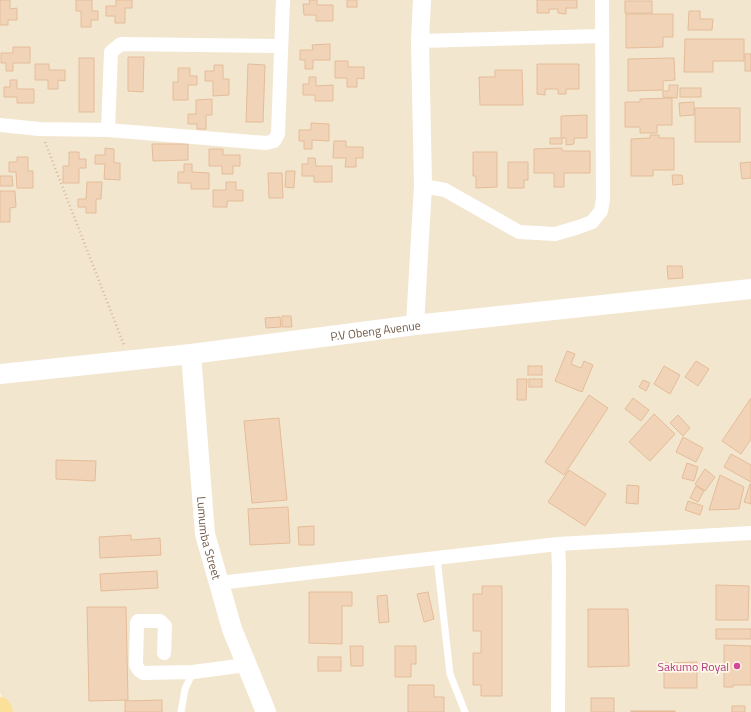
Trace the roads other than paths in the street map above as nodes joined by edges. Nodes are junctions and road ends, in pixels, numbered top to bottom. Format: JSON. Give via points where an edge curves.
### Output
{"nodes":[{"id":1,"x":283,"y":0,"type":"edge"},
{"id":2,"x":422,"y":0,"type":"edge"},
{"id":3,"x":602,"y":0,"type":"edge"},
{"id":4,"x":602,"y":36,"type":"junction"},
{"id":5,"x":420,"y":41,"type":"junction"},
{"id":6,"x":281,"y":46,"type":"junction"},
{"id":7,"x":0,"y":125,"type":"edge"},
{"id":8,"x":108,"y":130,"type":"junction"},
{"id":9,"x":423,"y":186,"type":"junction"},
{"id":10,"x":751,"y":289,"type":"edge"},
{"id":11,"x":415,"y":325,"type":"junction"},
{"id":12,"x":191,"y":354,"type":"junction"},
{"id":13,"x":0,"y":374,"type":"edge"},
{"id":14,"x":751,"y":533,"type":"edge"},
{"id":15,"x":558,"y":544,"type":"junction"},
{"id":16,"x":437,"y":558,"type":"junction"},
{"id":17,"x":219,"y":583,"type":"junction"},
{"id":18,"x":164,"y":653,"type":"dead end"},
{"id":19,"x":246,"y":665,"type":"junction"},
{"id":20,"x":193,"y":672,"type":"junction"},
{"id":21,"x":0,"y":708,"type":"edge"},
{"id":22,"x":2,"y":712,"type":"edge"},
{"id":23,"x":181,"y":712,"type":"edge"},
{"id":24,"x":266,"y":712,"type":"edge"},
{"id":25,"x":465,"y":712,"type":"edge"},
{"id":26,"x":558,"y":712,"type":"edge"}],
"edges":[{"from":1,"to":6,"type":"street"},
{"from":2,"to":5,"type":"street"},
{"from":3,"to":4,"type":"street"},
{"from":4,"to":5,"type":"street"},
{"from":4,"to":9,"type":"street","via":[[603,199],[601,211],[592,222],[555,234],[519,232],[445,190]]},
{"from":5,"to":9,"type":"street"},
{"from":6,"to":8,"type":"street","via":[[121,44],[111,52]]},
{"from":6,"to":8,"type":"street","via":[[278,134],[274,140],[266,143]]},
{"from":7,"to":8,"type":"street","via":[[39,129]]},
{"from":9,"to":11,"type":"street"},
{"from":10,"to":11,"type":"main road","name":"P.V Obeng Avenue"},
{"from":11,"to":12,"type":"main road","name":"P.V Obeng Avenue"},
{"from":12,"to":13,"type":"main road","name":"P.V Obeng Avenue"},
{"from":12,"to":17,"type":"main road","name":"Lumumba Street","via":[[205,534]]},
{"from":14,"to":15,"type":"street"},
{"from":15,"to":16,"type":"street"},
{"from":15,"to":26,"type":"street"},
{"from":16,"to":17,"type":"street"},
{"from":16,"to":25,"type":"lane","via":[[450,674]]},
{"from":17,"to":19,"type":"main road","name":"Lumumba Street","via":[[232,629]]},
{"from":18,"to":20,"type":"street","via":[[163,623],[138,621],[136,665],[139,670],[143,673]]},
{"from":19,"to":20,"type":"street"},
{"from":19,"to":24,"type":"main road","name":"Lumumba Street"},
{"from":20,"to":23,"type":"lane","via":[[185,689]]},
{"from":21,"to":22,"type":"main road"}]}
